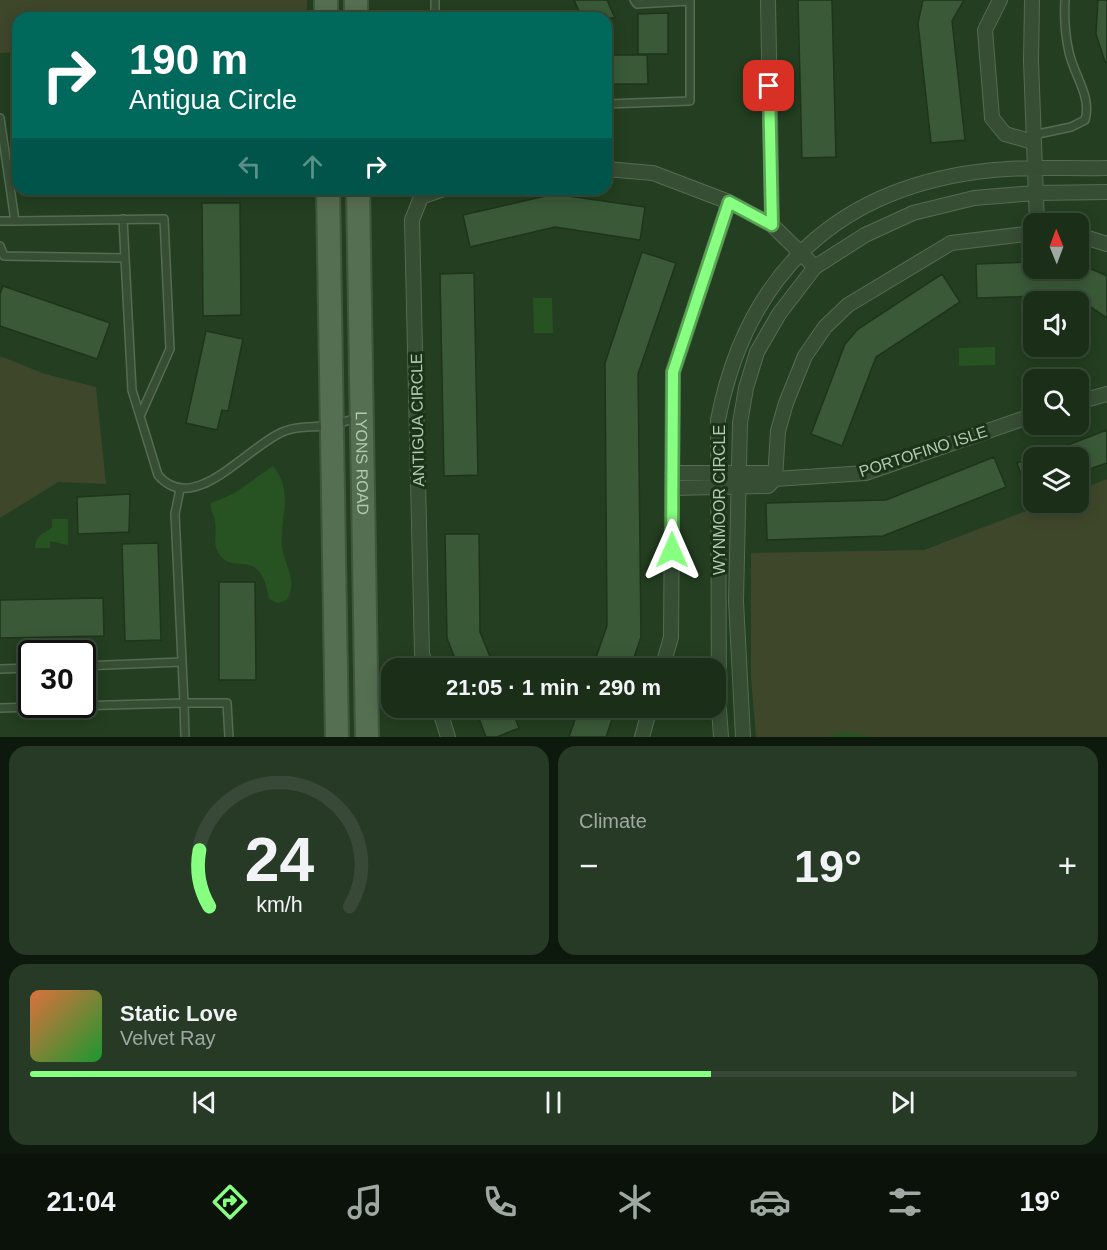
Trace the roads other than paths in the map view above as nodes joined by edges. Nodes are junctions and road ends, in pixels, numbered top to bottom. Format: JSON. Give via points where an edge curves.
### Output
{"nodes":[{"id":1,"x":634,"y":0,"type":"edge"},
{"id":2,"x":768,"y":0,"type":"edge"},
{"id":3,"x":1000,"y":0,"type":"edge"},
{"id":4,"x":1032,"y":0,"type":"edge"},
{"id":5,"x":1065,"y":0,"type":"edge"},
{"id":6,"x":612,"y":104,"type":"edge"},
{"id":7,"x":0,"y":118,"type":"edge"},
{"id":8,"x":1033,"y":138,"type":"junction"},
{"id":9,"x":1107,"y":168,"type":"edge"},
{"id":10,"x":1034,"y":169,"type":"junction"},
{"id":11,"x":612,"y":170,"type":"edge"},
{"id":12,"x":1107,"y":192,"type":"edge"},
{"id":13,"x":1035,"y":193,"type":"junction"},
{"id":14,"x":328,"y":195,"type":"edge"},
{"id":15,"x":358,"y":195,"type":"edge"},
{"id":16,"x":427,"y":195,"type":"edge"},
{"id":17,"x":729,"y":202,"type":"junction"},
{"id":18,"x":1036,"y":213,"type":"edge"},
{"id":19,"x":123,"y":219,"type":"junction"},
{"id":20,"x":0,"y":221,"type":"edge"},
{"id":21,"x":15,"y":221,"type":"junction"},
{"id":22,"x":772,"y":225,"type":"junction"},
{"id":23,"x":1023,"y":234,"type":"edge"},
{"id":24,"x":1089,"y":239,"type":"edge"},
{"id":25,"x":1107,"y":244,"type":"edge"},
{"id":26,"x":0,"y":246,"type":"edge"},
{"id":27,"x":804,"y":248,"type":"junction"},
{"id":28,"x":125,"y":258,"type":"junction"},
{"id":29,"x":820,"y":265,"type":"junction"},
{"id":30,"x":1107,"y":394,"type":"edge"},
{"id":31,"x":1089,"y":399,"type":"edge"},
{"id":32,"x":140,"y":417,"type":"junction"},
{"id":33,"x":362,"y":417,"type":"junction"},
{"id":34,"x":1023,"y":419,"type":"edge"},
{"id":35,"x":332,"y":425,"type":"junction"},
{"id":36,"x":740,"y":472,"type":"junction"},
{"id":37,"x":718,"y":473,"type":"junction"},
{"id":38,"x":672,"y":474,"type":"junction"},
{"id":39,"x":775,"y":479,"type":"junction"},
{"id":40,"x":740,"y":487,"type":"junction"},
{"id":41,"x":672,"y":488,"type":"junction"},
{"id":42,"x":718,"y":488,"type":"junction"},
{"id":43,"x":180,"y":489,"type":"junction"},
{"id":44,"x":423,"y":658,"type":"edge"},
{"id":45,"x":665,"y":658,"type":"edge"},
{"id":46,"x":182,"y":662,"type":"junction"},
{"id":47,"x":96,"y":665,"type":"edge"},
{"id":48,"x":18,"y":668,"type":"edge"},
{"id":49,"x":0,"y":669,"type":"edge"},
{"id":50,"x":184,"y":703,"type":"junction"},
{"id":51,"x":0,"y":708,"type":"edge"},
{"id":52,"x":442,"y":718,"type":"edge"},
{"id":53,"x":647,"y":718,"type":"edge"},
{"id":54,"x":185,"y":737,"type":"edge"},
{"id":55,"x":229,"y":737,"type":"edge"},
{"id":56,"x":337,"y":737,"type":"edge"},
{"id":57,"x":367,"y":737,"type":"edge"},
{"id":58,"x":448,"y":737,"type":"edge"},
{"id":59,"x":642,"y":737,"type":"edge"},
{"id":60,"x":721,"y":737,"type":"edge"},
{"id":61,"x":743,"y":737,"type":"edge"}],
"edges":[{"from":1,"to":6,"type":"lane","via":[[637,4],[690,1],[690,101]]},
{"from":2,"to":22,"type":"street"},
{"from":3,"to":8,"type":"street","via":[[985,30],[992,118],[1005,134]]},
{"from":4,"to":8,"type":"street"},
{"from":5,"to":8,"type":"lane","via":[[1069,55],[1089,107],[1085,120],[1071,128]]},
{"from":7,"to":21,"type":"lane"},
{"from":8,"to":10,"type":"street"},
{"from":9,"to":10,"type":"street","name":"WYNMOOR CIRCLE"},
{"from":10,"to":13,"type":"street"},
{"from":10,"to":27,"type":"street","name":"WYNMOOR CIRCLE","via":[[993,170],[919,186],[874,201],[830,226]]},
{"from":11,"to":17,"type":"street","via":[[652,173]]},
{"from":12,"to":13,"type":"street","name":"WYNMOOR CIRCLE"},
{"from":13,"to":18,"type":"street"},
{"from":13,"to":29,"type":"street","name":"WYNMOOR CIRCLE","via":[[974,198],[913,213],[865,236]]},
{"from":14,"to":35,"type":"main road","name":"LYONS ROAD"},
{"from":15,"to":33,"type":"main road","name":"LYONS ROAD"},
{"from":16,"to":44,"type":"street","name":"ANTIGUA CIRCLE","via":[[421,197],[412,220]]},
{"from":17,"to":22,"type":"street"},
{"from":17,"to":38,"type":"street","via":[[673,372]]},
{"from":19,"to":21,"type":"lane"},
{"from":19,"to":28,"type":"lane"},
{"from":19,"to":32,"type":"lane","via":[[164,219],[170,350]]},
{"from":20,"to":21,"type":"lane"},
{"from":22,"to":27,"type":"street"},
{"from":23,"to":39,"type":"street","via":[[951,243],[848,305],[832,320],[805,356],[786,403],[778,431]]},
{"from":24,"to":25,"type":"street"},
{"from":26,"to":28,"type":"lane","via":[[4,255]]},
{"from":27,"to":29,"type":"street"},
{"from":27,"to":37,"type":"street","name":"WYNMOOR CIRCLE","via":[[760,303],[728,375],[718,420]]},
{"from":28,"to":32,"type":"lane","via":[[132,390]]},
{"from":29,"to":36,"type":"street","name":"WYNMOOR CIRCLE","via":[[779,314],[758,352],[740,423]]},
{"from":30,"to":31,"type":"street"},
{"from":32,"to":43,"type":"lane","via":[[158,475],[167,486]]},
{"from":33,"to":35,"type":"lane"},
{"from":33,"to":57,"type":"main road","name":"LYONS ROAD"},
{"from":34,"to":39,"type":"street","name":"PORTOFINO ISLE","via":[[866,473]]},
{"from":35,"to":43,"type":"lane","via":[[287,430],[260,443],[217,478]]},
{"from":35,"to":56,"type":"main road","name":"LYONS ROAD"},
{"from":36,"to":37,"type":"street"},
{"from":36,"to":39,"type":"street","name":"PORTOFINO ISLE","via":[[766,473]]},
{"from":36,"to":40,"type":"street","name":"WYNMOOR CIRCLE"},
{"from":37,"to":38,"type":"street"},
{"from":37,"to":42,"type":"street","name":"WYNMOOR CIRCLE"},
{"from":38,"to":41,"type":"street"},
{"from":39,"to":40,"type":"street","name":"PORTOFINO ISLE","via":[[768,486]]},
{"from":40,"to":42,"type":"street"},
{"from":40,"to":61,"type":"street","name":"WYNMOOR CIRCLE","via":[[736,601]]},
{"from":41,"to":42,"type":"street"},
{"from":41,"to":45,"type":"street","via":[[671,637]]},
{"from":42,"to":60,"type":"street","name":"WYNMOOR CIRCLE"},
{"from":43,"to":46,"type":"lane","via":[[175,514]]},
{"from":46,"to":47,"type":"lane"},
{"from":46,"to":50,"type":"lane"},
{"from":48,"to":49,"type":"lane"},
{"from":50,"to":51,"type":"lane"},
{"from":50,"to":54,"type":"lane"},
{"from":50,"to":55,"type":"lane","via":[[227,703]]},
{"from":52,"to":58,"type":"street"},
{"from":53,"to":59,"type":"street"}]}
